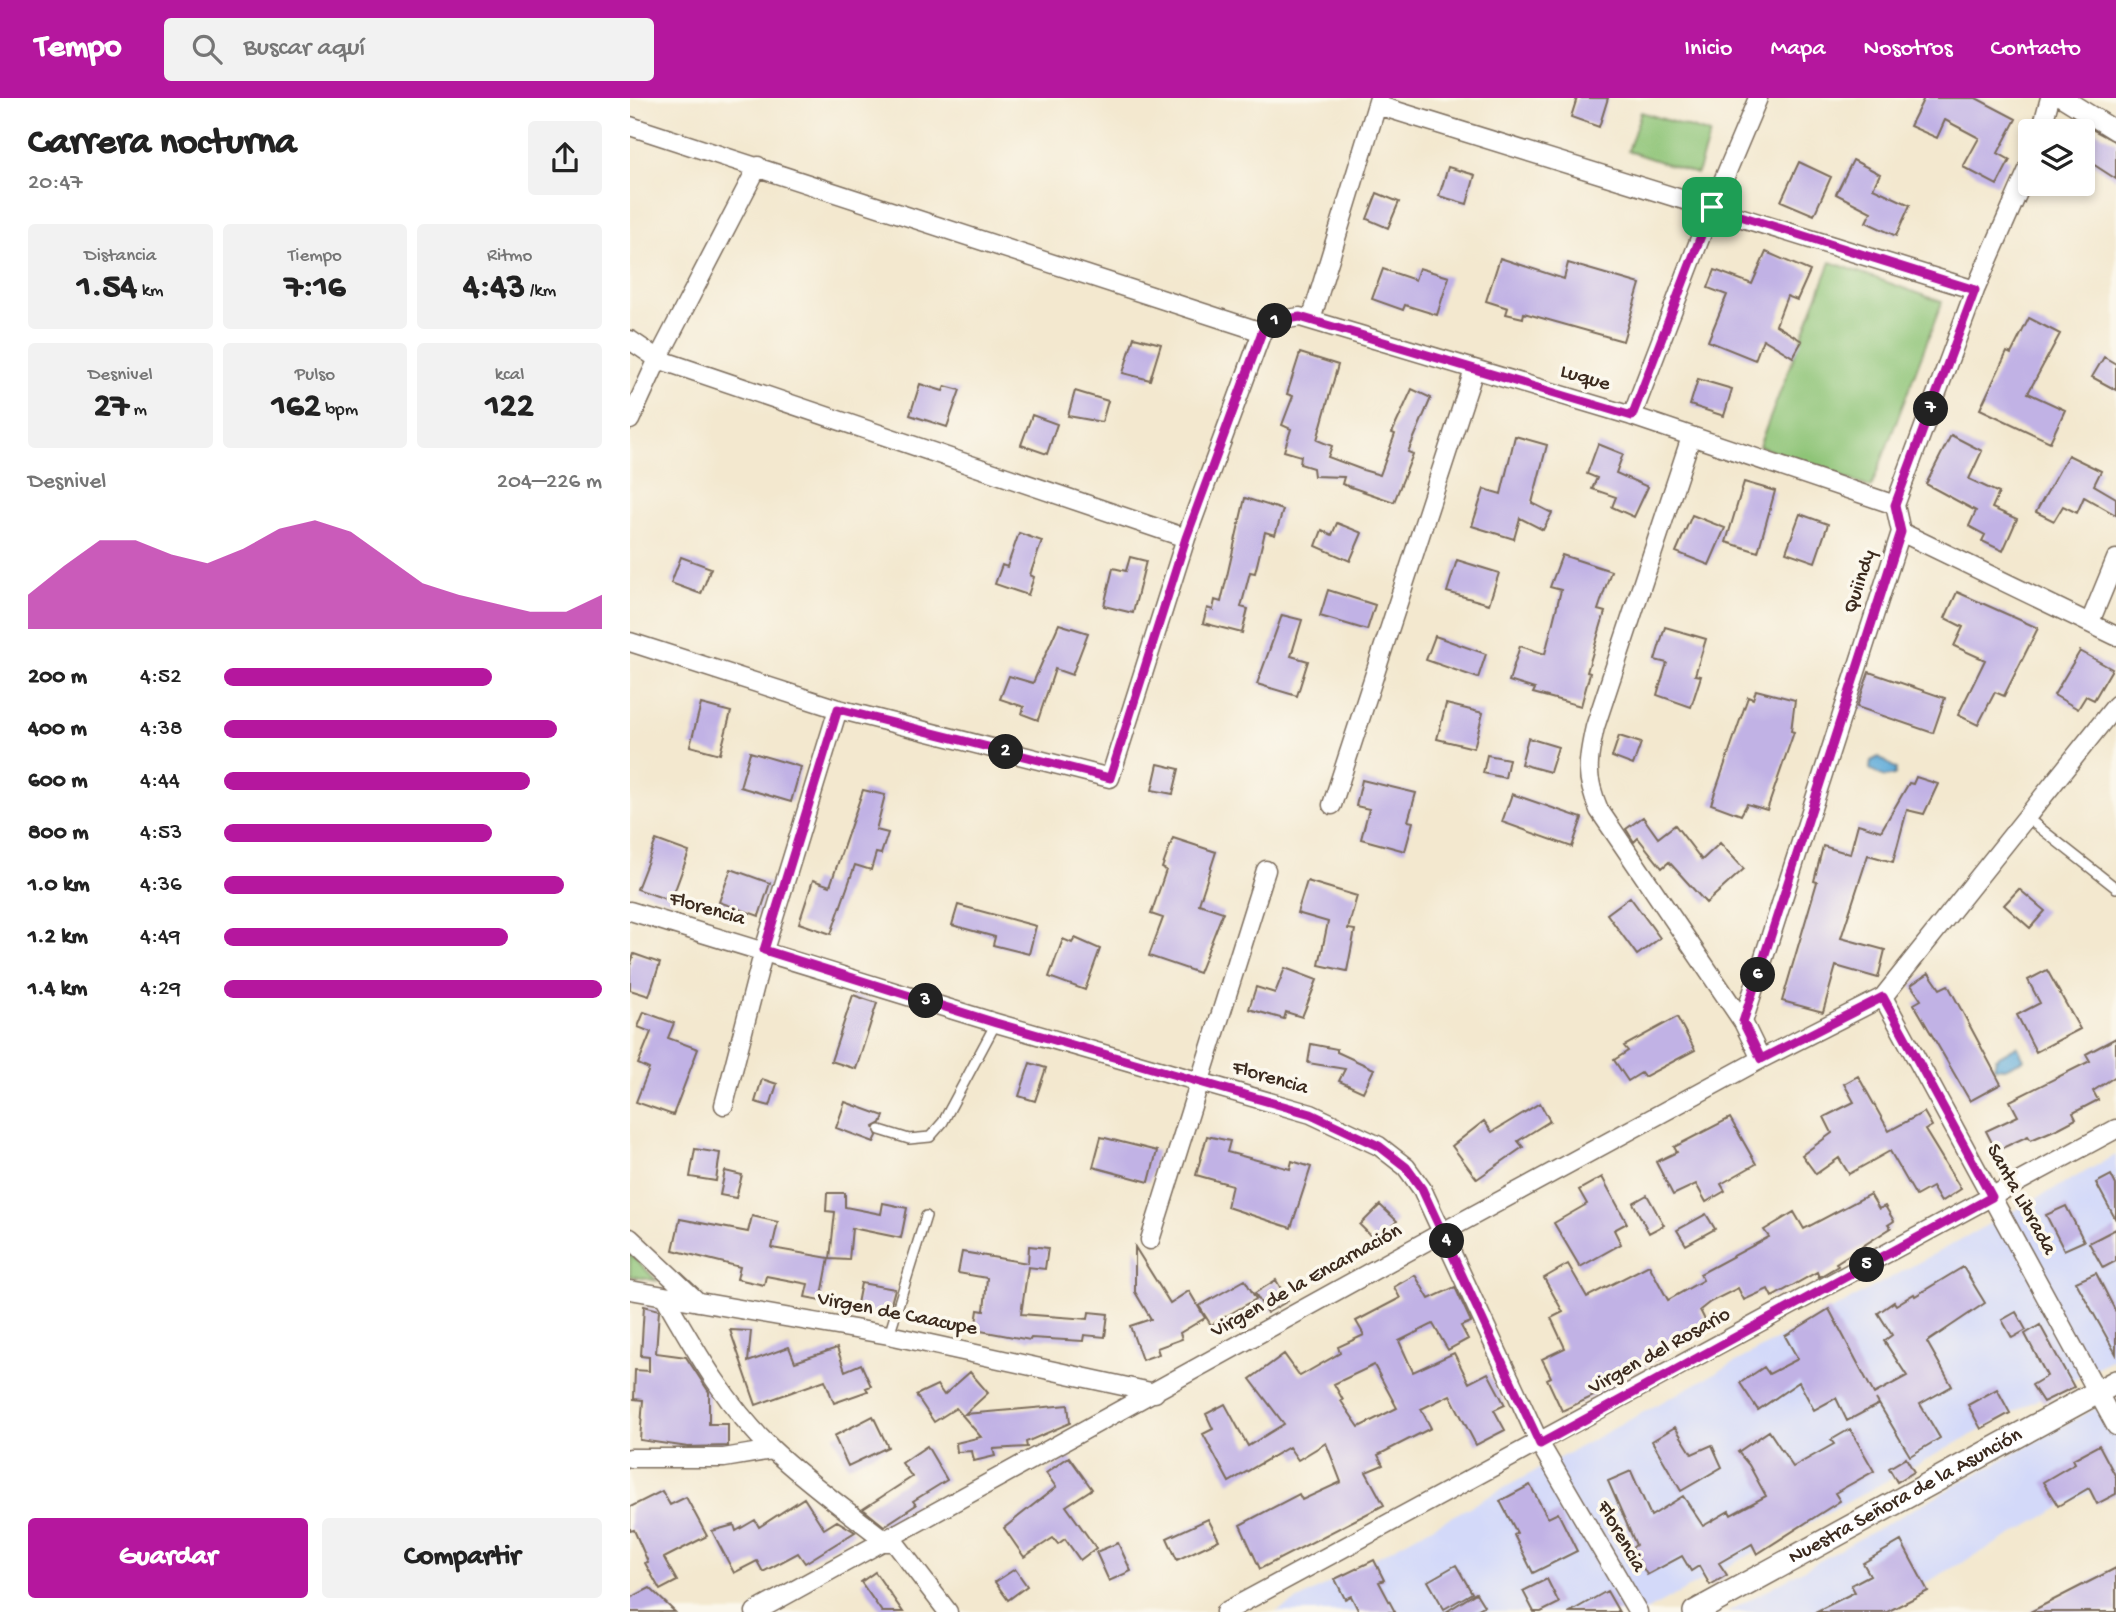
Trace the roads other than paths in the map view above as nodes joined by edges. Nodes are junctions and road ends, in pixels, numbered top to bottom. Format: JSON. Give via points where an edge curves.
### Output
{"nodes":[{"id":1,"x":1758,"y":98,"type":"edge"},
{"id":2,"x":2050,"y":98,"type":"edge"},
{"id":3,"x":2063,"y":98,"type":"edge"},
{"id":4,"x":1378,"y":102,"type":"edge"},
{"id":5,"x":2044,"y":119,"type":"edge"},
{"id":6,"x":630,"y":126,"type":"edge"},
{"id":7,"x":2116,"y":131,"type":"edge"},
{"id":8,"x":758,"y":166,"type":"junction"},
{"id":9,"x":2018,"y":192,"type":"edge"},
{"id":10,"x":1712,"y":207,"type":"junction"},
{"id":11,"x":1975,"y":290,"type":"junction"},
{"id":12,"x":1306,"y":318,"type":"junction"},
{"id":13,"x":1262,"y":332,"type":"junction"},
{"id":14,"x":630,"y":340,"type":"edge"},
{"id":15,"x":658,"y":359,"type":"junction"},
{"id":16,"x":1474,"y":370,"type":"junction"},
{"id":17,"x":1632,"y":416,"type":"junction"},
{"id":18,"x":630,"y":420,"type":"edge"},
{"id":19,"x":1691,"y":437,"type":"junction"},
{"id":20,"x":1895,"y":505,"type":"junction"},
{"id":21,"x":1901,"y":532,"type":"junction"},
{"id":22,"x":1186,"y":538,"type":"junction"},
{"id":23,"x":2116,"y":559,"type":"edge"},
{"id":24,"x":2090,"y":622,"type":"junction"},
{"id":25,"x":2116,"y":636,"type":"edge"},
{"id":26,"x":630,"y":642,"type":"edge"},
{"id":27,"x":2116,"y":705,"type":"edge"},
{"id":28,"x":838,"y":709,"type":"junction"},
{"id":29,"x":1332,"y":805,"type":"dead end"},
{"id":30,"x":2026,"y":817,"type":"junction"},
{"id":31,"x":1266,"y":870,"type":"dead end"},
{"id":32,"x":2116,"y":888,"type":"edge"},
{"id":33,"x":630,"y":911,"type":"edge"},
{"id":34,"x":764,"y":950,"type":"junction"},
{"id":35,"x":1883,"y":997,"type":"junction"},
{"id":36,"x":1743,"y":1022,"type":"junction"},
{"id":37,"x":996,"y":1023,"type":"junction"},
{"id":38,"x":1761,"y":1059,"type":"junction"},
{"id":39,"x":1198,"y":1082,"type":"junction"},
{"id":40,"x":724,"y":1105,"type":"dead end"},
{"id":41,"x":2116,"y":1129,"type":"edge"},
{"id":42,"x":880,"y":1130,"type":"dead end"},
{"id":43,"x":1992,"y":1197,"type":"junction"},
{"id":44,"x":926,"y":1216,"type":"dead end"},
{"id":45,"x":1443,"y":1232,"type":"junction"},
{"id":46,"x":630,"y":1238,"type":"edge"},
{"id":47,"x":1150,"y":1240,"type":"dead end"},
{"id":48,"x":630,"y":1290,"type":"edge"},
{"id":49,"x":664,"y":1296,"type":"junction"},
{"id":50,"x":698,"y":1302,"type":"junction"},
{"id":51,"x":890,"y":1335,"type":"junction"},
{"id":52,"x":2107,"y":1387,"type":"edge"},
{"id":53,"x":1155,"y":1393,"type":"junction"},
{"id":54,"x":2116,"y":1426,"type":"edge"},
{"id":55,"x":1540,"y":1444,"type":"junction"},
{"id":56,"x":772,"y":1450,"type":"junction"},
{"id":57,"x":630,"y":1458,"type":"edge"},
{"id":58,"x":889,"y":1540,"type":"junction"},
{"id":59,"x":755,"y":1612,"type":"edge"},
{"id":60,"x":948,"y":1612,"type":"edge"},
{"id":61,"x":1225,"y":1612,"type":"edge"},
{"id":62,"x":1638,"y":1612,"type":"edge"},
{"id":63,"x":1695,"y":1612,"type":"edge"}],
"edges":[{"from":1,"to":10,"type":"street"},
{"from":2,"to":5,"type":"street"},
{"from":3,"to":7,"type":"street"},
{"from":4,"to":10,"type":"street"},
{"from":4,"to":12,"type":"street"},
{"from":6,"to":8,"type":"street"},
{"from":8,"to":13,"type":"street"},
{"from":8,"to":15,"type":"street"},
{"from":9,"to":11,"type":"street"},
{"from":10,"to":11,"type":"street"},
{"from":10,"to":17,"type":"street"},
{"from":11,"to":20,"type":"street"},
{"from":12,"to":13,"type":"street","via":[[1275,321]]},
{"from":12,"to":16,"type":"street","name":"Luque"},
{"from":13,"to":22,"type":"street"},
{"from":14,"to":15,"type":"street"},
{"from":15,"to":18,"type":"street"},
{"from":15,"to":22,"type":"street"},
{"from":16,"to":17,"type":"street","name":"Luque"},
{"from":16,"to":29,"type":"street"},
{"from":17,"to":19,"type":"street","name":"Luque"},
{"from":19,"to":20,"type":"street","name":"Luque"},
{"from":19,"to":36,"type":"street","via":[[1595,727],[1588,783],[1599,810]]},
{"from":20,"to":21,"type":"street","name":"Quiindy"},
{"from":21,"to":24,"type":"street"},
{"from":21,"to":36,"type":"street","name":"Quiindy"},
{"from":22,"to":28,"type":"street","via":[[1110,778]]},
{"from":23,"to":24,"type":"street"},
{"from":24,"to":25,"type":"street"},
{"from":26,"to":28,"type":"street"},
{"from":27,"to":30,"type":"street"},
{"from":28,"to":34,"type":"street"},
{"from":30,"to":32,"type":"lane"},
{"from":30,"to":35,"type":"street"},
{"from":31,"to":39,"type":"street"},
{"from":33,"to":34,"type":"street","name":"Florencia"},
{"from":34,"to":37,"type":"street","name":"Florencia"},
{"from":34,"to":40,"type":"street"},
{"from":35,"to":38,"type":"street","name":"Virgen de la Encarnación"},
{"from":35,"to":43,"type":"street","name":"Santa Librada"},
{"from":36,"to":38,"type":"street"},
{"from":37,"to":39,"type":"street","name":"Florencia"},
{"from":37,"to":42,"type":"lane","via":[[948,1113],[930,1137],[909,1139]]},
{"from":38,"to":45,"type":"street","name":"Virgen de la Encarnación"},
{"from":39,"to":45,"type":"street","name":"Florencia","via":[[1311,1114],[1379,1146],[1406,1167]]},
{"from":39,"to":47,"type":"street"},
{"from":41,"to":43,"type":"street","name":"Virgen del Rosario"},
{"from":43,"to":52,"type":"street","name":"Santa Librada"},
{"from":43,"to":55,"type":"street","name":"Virgen del Rosario"},
{"from":44,"to":51,"type":"lane"},
{"from":45,"to":53,"type":"street","name":"Virgen de la Encarnación"},
{"from":45,"to":55,"type":"street","name":"Florencia"},
{"from":46,"to":50,"type":"street"},
{"from":48,"to":49,"type":"street","name":"Virgen de Caacupe"},
{"from":49,"to":50,"type":"street","name":"Virgen de Caacupe"},
{"from":49,"to":56,"type":"street","via":[[736,1410]]},
{"from":50,"to":51,"type":"street","name":"Virgen de Caacupe"},
{"from":51,"to":53,"type":"street","name":"Virgen de Caacupe"},
{"from":52,"to":54,"type":"street","name":"Santa Librada"},
{"from":52,"to":63,"type":"street","name":"Nuestra Señora de la Asunción"},
{"from":53,"to":58,"type":"street","name":"Virgen de la Encarnación"},
{"from":55,"to":61,"type":"street","name":"Virgen del Rosario"},
{"from":55,"to":62,"type":"street","name":"Florencia"},
{"from":56,"to":57,"type":"street","via":[[724,1458]]},
{"from":56,"to":58,"type":"street"},
{"from":58,"to":59,"type":"street","name":"Virgen de la Encarnación"},
{"from":58,"to":60,"type":"street"}]}
